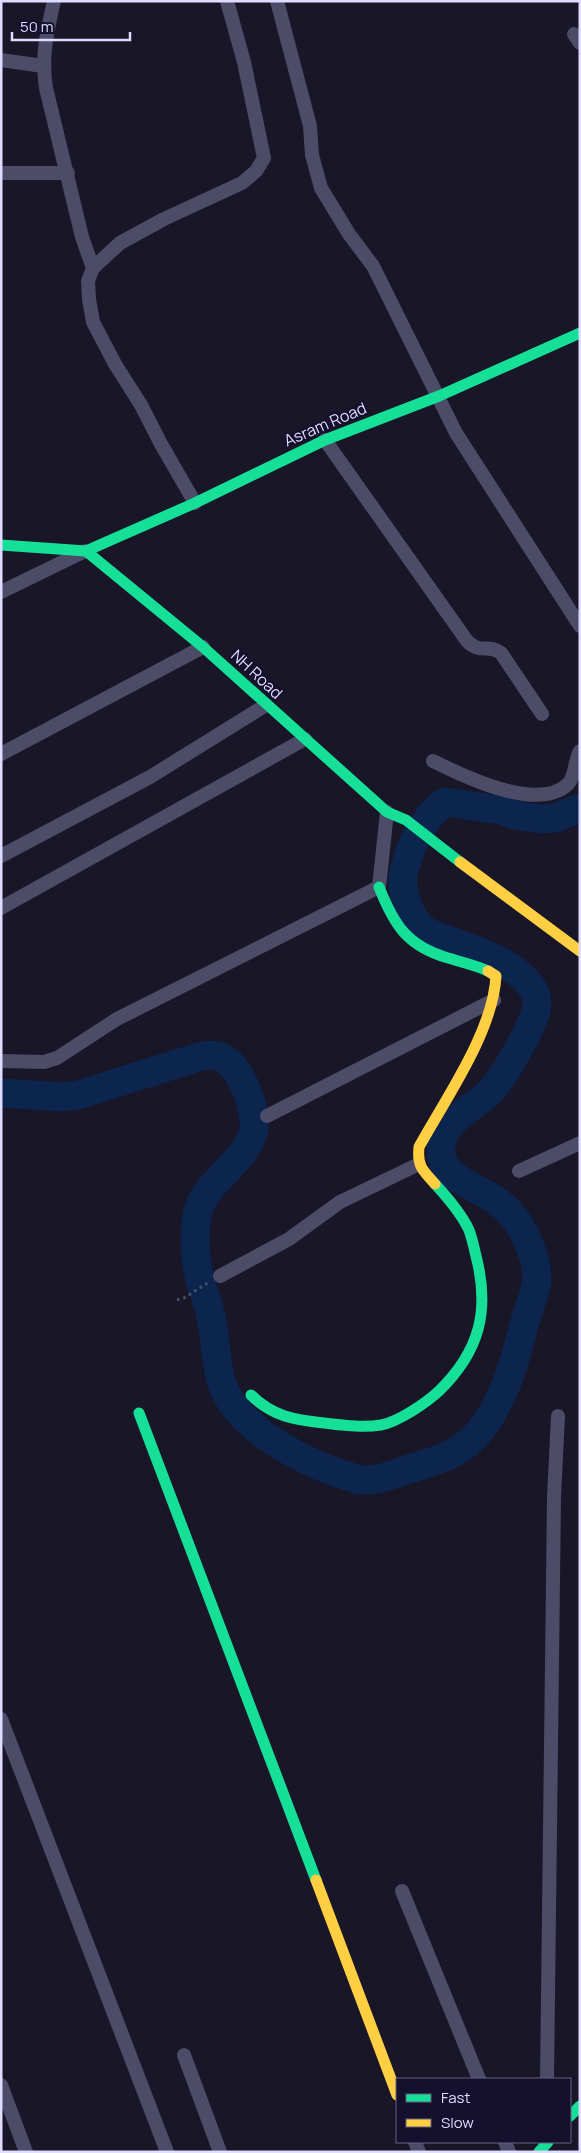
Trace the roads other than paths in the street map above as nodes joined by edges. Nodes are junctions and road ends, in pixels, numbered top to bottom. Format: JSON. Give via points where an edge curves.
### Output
{"nodes":[{"id":1,"x":54,"y":1,"type":"edge"},
{"id":2,"x":227,"y":1,"type":"edge"},
{"id":3,"x":277,"y":1,"type":"edge"},
{"id":4,"x":1,"y":60,"type":"edge"},
{"id":5,"x":43,"y":66,"type":"junction"},
{"id":6,"x":1,"y":173,"type":"edge"},
{"id":7,"x":68,"y":173,"type":"junction"},
{"id":8,"x":93,"y":268,"type":"junction"},
{"id":9,"x":580,"y":333,"type":"edge"},
{"id":10,"x":439,"y":396,"type":"junction"},
{"id":11,"x":325,"y":440,"type":"junction"},
{"id":12,"x":195,"y":503,"type":"junction"},
{"id":13,"x":1,"y":545,"type":"edge"},
{"id":14,"x":86,"y":551,"type":"junction"},
{"id":15,"x":1,"y":592,"type":"edge"},
{"id":16,"x":580,"y":626,"type":"edge"},
{"id":17,"x":203,"y":647,"type":"junction"},
{"id":18,"x":266,"y":706,"type":"junction"},
{"id":19,"x":542,"y":714,"type":"dead end"},
{"id":20,"x":304,"y":739,"type":"junction"},
{"id":21,"x":580,"y":751,"type":"edge"},
{"id":22,"x":1,"y":754,"type":"edge"},
{"id":23,"x":433,"y":761,"type":"dead end"},
{"id":24,"x":387,"y":812,"type":"junction"},
{"id":25,"x":1,"y":856,"type":"edge"},
{"id":26,"x":379,"y":887,"type":"junction"},
{"id":27,"x":1,"y":908,"type":"edge"},
{"id":28,"x":580,"y":951,"type":"edge"},
{"id":29,"x":494,"y":1000,"type":"junction"},
{"id":30,"x":1,"y":1061,"type":"edge"},
{"id":31,"x":268,"y":1116,"type":"dead end"},
{"id":32,"x":580,"y":1143,"type":"edge"},
{"id":33,"x":419,"y":1164,"type":"junction"},
{"id":34,"x":519,"y":1171,"type":"dead end"},
{"id":35,"x":220,"y":1276,"type":"road end"},
{"id":36,"x":250,"y":1395,"type":"dead end"},
{"id":37,"x":139,"y":1413,"type":"dead end"},
{"id":38,"x":558,"y":1416,"type":"dead end"},
{"id":39,"x":1,"y":1719,"type":"edge"},
{"id":40,"x":402,"y":1891,"type":"dead end"},
{"id":41,"x":184,"y":2055,"type":"dead end"},
{"id":42,"x":479,"y":2078,"type":"edge"},
{"id":43,"x":547,"y":2078,"type":"edge"},
{"id":44,"x":1,"y":2085,"type":"edge"},
{"id":45,"x":396,"y":2092,"type":"edge"},
{"id":46,"x":580,"y":2106,"type":"edge"},
{"id":47,"x":571,"y":2115,"type":"edge"},
{"id":48,"x":26,"y":2152,"type":"edge"},
{"id":49,"x":167,"y":2152,"type":"edge"},
{"id":50,"x":220,"y":2152,"type":"edge"}],
"edges":[{"from":1,"to":5,"type":"street"},
{"from":2,"to":8,"type":"street","via":[[244,62],[264,158],[256,171],[242,183],[138,232],[120,243]]},
{"from":3,"to":10,"type":"street","via":[[310,126],[312,155],[321,188],[372,266]]},
{"from":4,"to":5,"type":"street"},
{"from":5,"to":7,"type":"street"},
{"from":6,"to":7,"type":"street"},
{"from":7,"to":8,"type":"street","via":[[82,237]]},
{"from":8,"to":12,"type":"street","via":[[88,281],[93,322]]},
{"from":9,"to":10,"type":"street","name":"Asram Road"},
{"from":10,"to":11,"type":"street","name":"Asram Road"},
{"from":10,"to":16,"type":"street","via":[[456,433]]},
{"from":11,"to":12,"type":"street","name":"Asram Road"},
{"from":11,"to":19,"type":"street","via":[[466,641],[476,648],[492,648],[501,653]]},
{"from":12,"to":14,"type":"street","name":"Asram Road"},
{"from":13,"to":14,"type":"street"},
{"from":14,"to":15,"type":"street"},
{"from":14,"to":17,"type":"street","name":"NH Road"},
{"from":17,"to":18,"type":"street","name":"NH Road"},
{"from":17,"to":22,"type":"street"},
{"from":18,"to":20,"type":"street","name":"NH Road"},
{"from":18,"to":25,"type":"street","via":[[150,777]]},
{"from":20,"to":24,"type":"street","name":"NH Road"},
{"from":20,"to":27,"type":"street"},
{"from":21,"to":23,"type":"street","via":[[568,784],[550,793],[530,795],[486,785]]},
{"from":24,"to":26,"type":"street"},
{"from":24,"to":28,"type":"street","name":"NH Road","via":[[406,820]]},
{"from":26,"to":29,"type":"street","via":[[392,917],[408,941],[438,956],[483,968],[496,976]]},
{"from":26,"to":30,"type":"street","via":[[117,1019],[57,1058],[44,1062]]},
{"from":29,"to":31,"type":"street"},
{"from":29,"to":33,"type":"street","via":[[478,1040],[419,1147]]},
{"from":32,"to":34,"type":"street"},
{"from":33,"to":35,"type":"street","via":[[340,1202],[289,1239]]},
{"from":33,"to":36,"type":"street","via":[[453,1204],[469,1230],[483,1287],[476,1340],[445,1385],[424,1405],[382,1425],[353,1426],[276,1414]]},
{"from":37,"to":45,"type":"street"},
{"from":38,"to":43,"type":"street","via":[[554,1497]]},
{"from":39,"to":49,"type":"street"},
{"from":40,"to":42,"type":"street"},
{"from":41,"to":50,"type":"street"},
{"from":44,"to":48,"type":"street"},
{"from":46,"to":47,"type":"street"}]}
